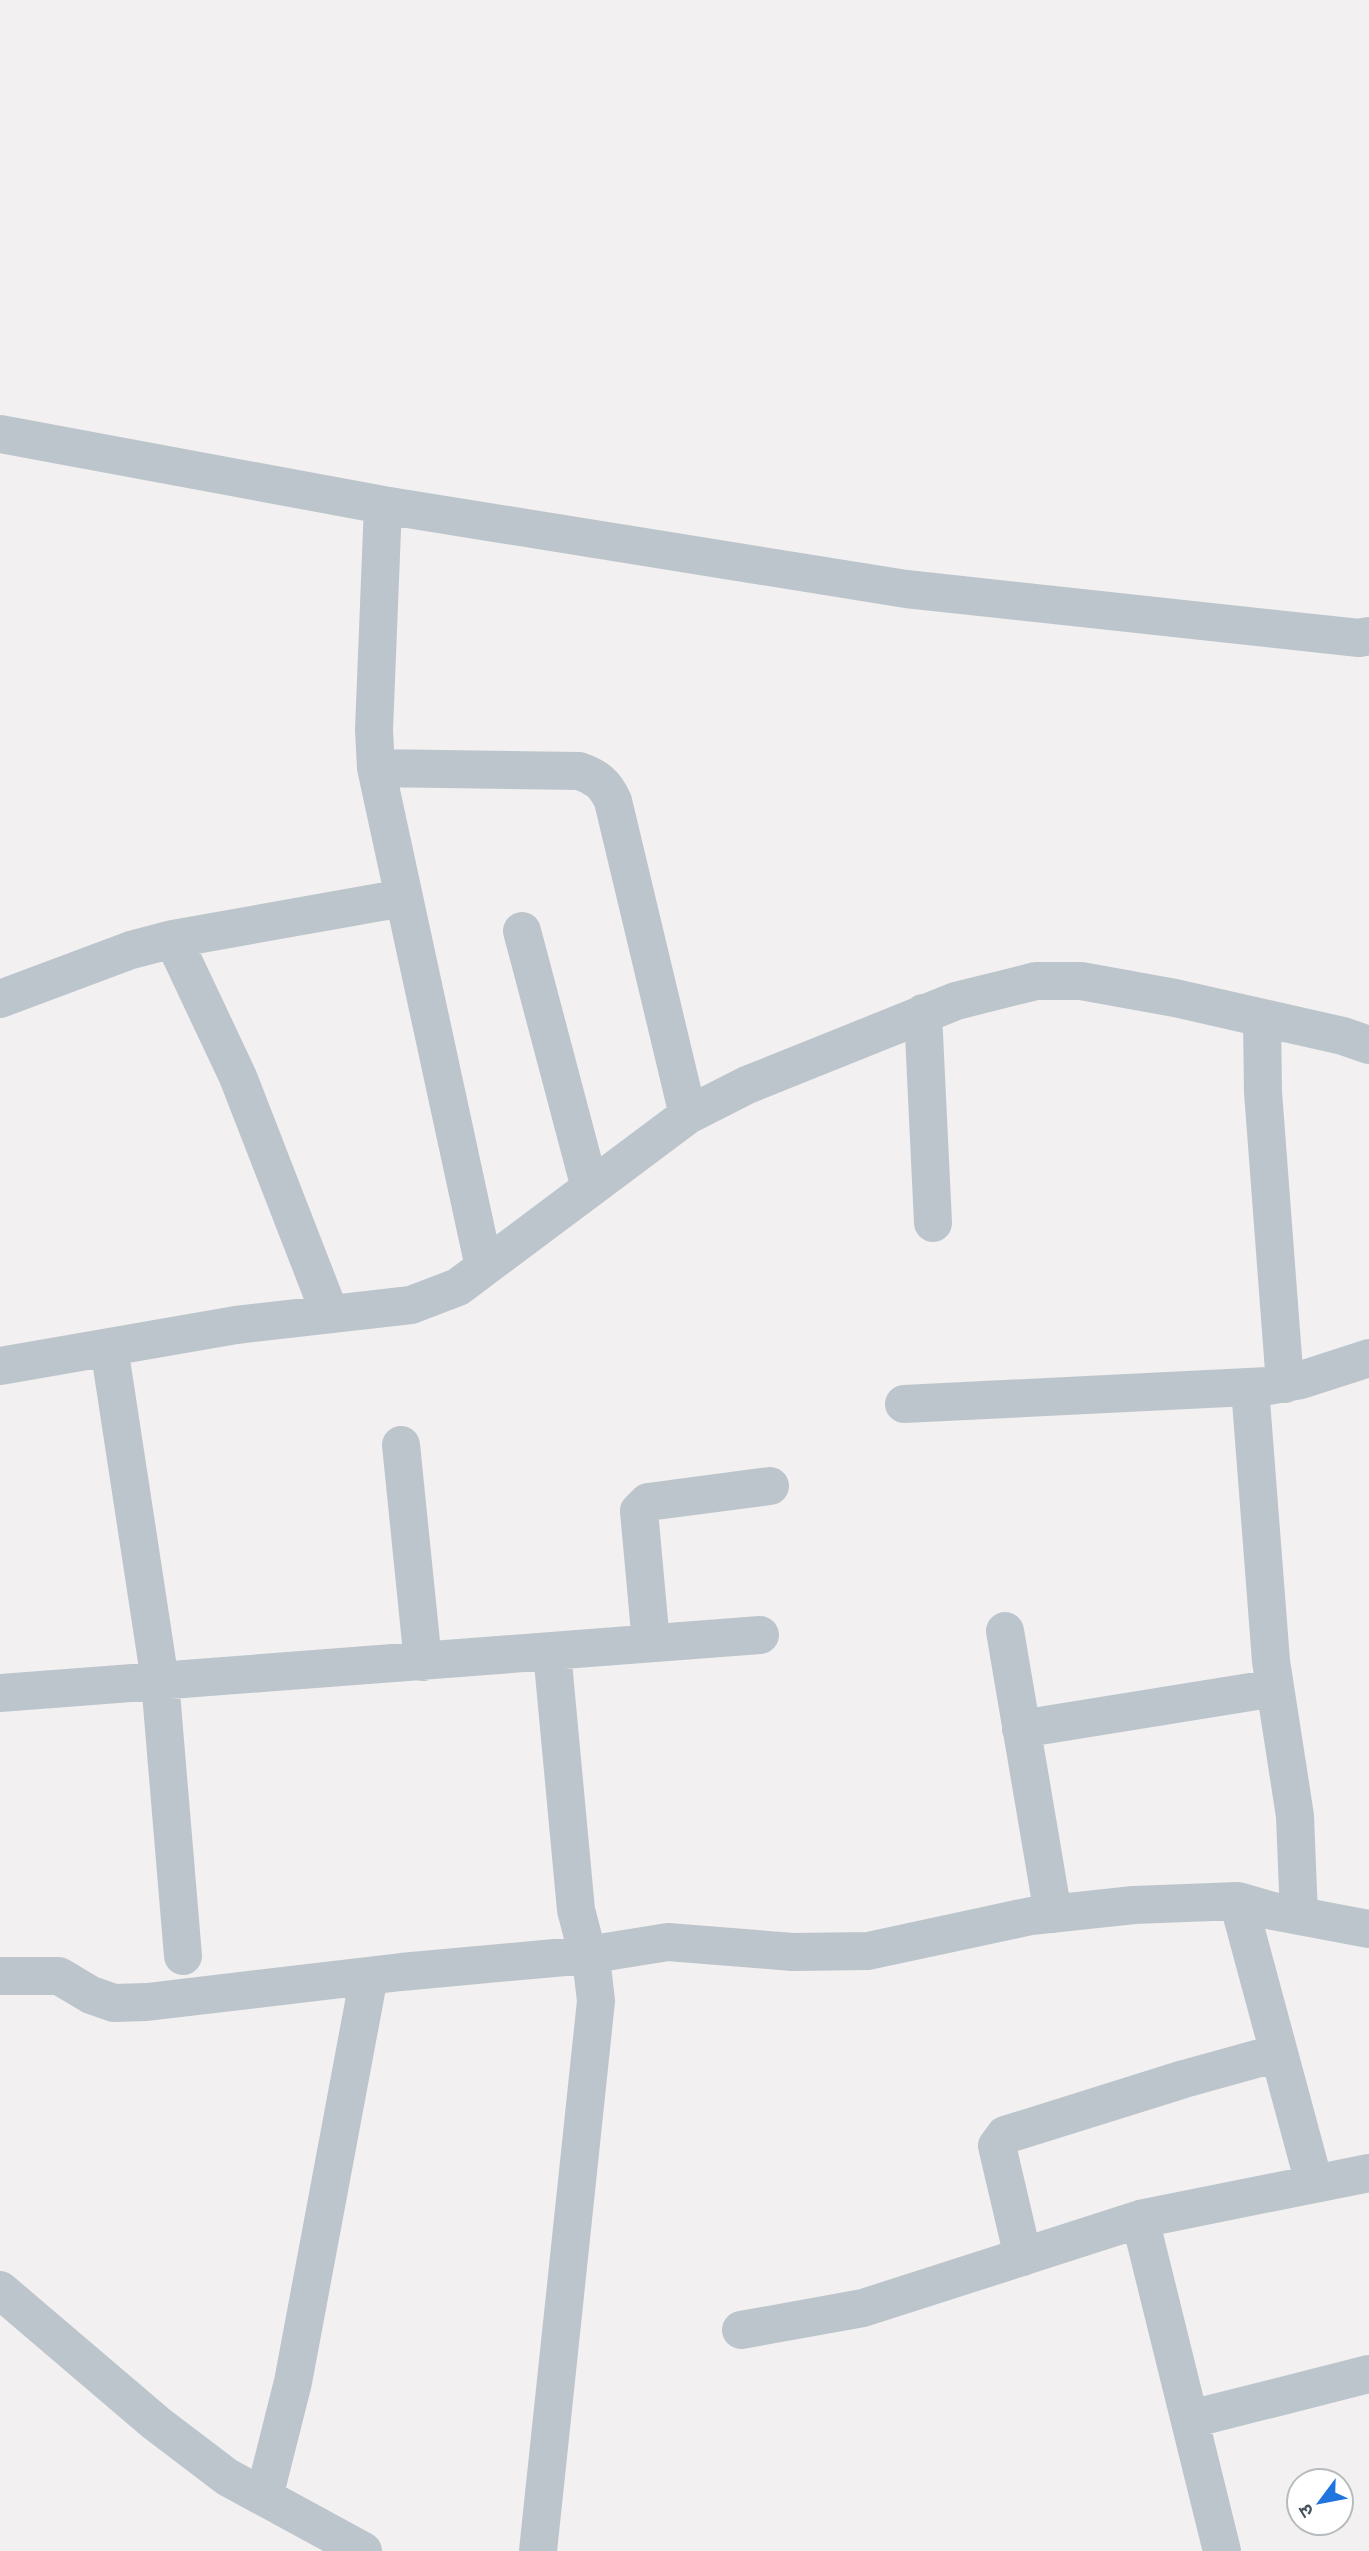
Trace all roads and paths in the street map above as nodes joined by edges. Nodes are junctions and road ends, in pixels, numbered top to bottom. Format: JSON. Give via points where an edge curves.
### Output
{"nodes":[{"id":1,"x":0,"y":434,"type":"edge"},
{"id":2,"x":383,"y":505,"type":"junction"},
{"id":3,"x":1369,"y":636,"type":"edge"},
{"id":4,"x":376,"y":768,"type":"junction"},
{"id":5,"x":403,"y":898,"type":"junction"},
{"id":6,"x":522,"y":931,"type":"dead end"},
{"id":7,"x":173,"y":939,"type":"junction"},
{"id":8,"x":0,"y":999,"type":"edge"},
{"id":9,"x":923,"y":1013,"type":"junction"},
{"id":10,"x":1262,"y":1017,"type":"junction"},
{"id":11,"x":1369,"y":1045,"type":"edge"},
{"id":12,"x":688,"y":1115,"type":"junction"},
{"id":13,"x":590,"y":1188,"type":"junction"},
{"id":14,"x":933,"y":1223,"type":"dead end"},
{"id":15,"x":484,"y":1267,"type":"junction"},
{"id":16,"x":330,"y":1314,"type":"junction"},
{"id":17,"x":109,"y":1347,"type":"junction"},
{"id":18,"x":1369,"y":1358,"type":"edge"},
{"id":19,"x":0,"y":1366,"type":"edge"},
{"id":20,"x":1268,"y":1386,"type":"junction"},
{"id":21,"x":904,"y":1404,"type":"dead end"},
{"id":22,"x":401,"y":1445,"type":"dead end"},
{"id":23,"x":770,"y":1486,"type":"dead end"},
{"id":24,"x":1005,"y":1631,"type":"dead end"},
{"id":25,"x":760,"y":1635,"type":"dead end"},
{"id":26,"x":651,"y":1643,"type":"junction"},
{"id":27,"x":552,"y":1652,"type":"junction"},
{"id":28,"x":423,"y":1662,"type":"junction"},
{"id":29,"x":160,"y":1681,"type":"junction"},
{"id":30,"x":1275,"y":1688,"type":"junction"},
{"id":31,"x":0,"y":1693,"type":"edge"},
{"id":32,"x":1021,"y":1729,"type":"junction"},
{"id":33,"x":1238,"y":1901,"type":"junction"},
{"id":34,"x":1052,"y":1914,"type":"junction"},
{"id":35,"x":1299,"y":1916,"type":"junction"},
{"id":36,"x":1369,"y":1929,"type":"edge"},
{"id":37,"x":587,"y":1955,"type":"junction"},
{"id":38,"x":183,"y":1956,"type":"dead end"},
{"id":39,"x":0,"y":1976,"type":"edge"},
{"id":40,"x":369,"y":1976,"type":"junction"},
{"id":41,"x":1278,"y":2053,"type":"junction"},
{"id":42,"x":1369,"y":2173,"type":"edge"},
{"id":43,"x":1314,"y":2183,"type":"junction"},
{"id":44,"x":1140,"y":2219,"type":"junction"},
{"id":45,"x":1023,"y":2257,"type":"junction"},
{"id":46,"x":0,"y":2290,"type":"edge"},
{"id":47,"x":741,"y":2330,"type":"dead end"},
{"id":48,"x":1369,"y":2374,"type":"edge"},
{"id":49,"x":1191,"y":2419,"type":"junction"},
{"id":50,"x":264,"y":2497,"type":"junction"},
{"id":51,"x":318,"y":2540,"type":"edge"},
{"id":52,"x":363,"y":2551,"type":"edge"},
{"id":53,"x":538,"y":2551,"type":"edge"},
{"id":54,"x":1222,"y":2551,"type":"edge"}],
"edges":[{"from":1,"to":2,"type":"street"},
{"from":2,"to":3,"type":"street","via":[[906,589]]},
{"from":2,"to":4,"type":"street"},
{"from":4,"to":5,"type":"street"},
{"from":4,"to":12,"type":"street","via":[[579,771],[606,786]]},
{"from":5,"to":7,"type":"street"},
{"from":5,"to":15,"type":"street"},
{"from":6,"to":13,"type":"street"},
{"from":7,"to":8,"type":"street"},
{"from":7,"to":16,"type":"street","via":[[238,1077]]},
{"from":9,"to":10,"type":"street","via":[[1047,981],[1094,984]]},
{"from":9,"to":12,"type":"street","via":[[747,1085]]},
{"from":9,"to":14,"type":"street"},
{"from":10,"to":11,"type":"street"},
{"from":10,"to":20,"type":"street"},
{"from":12,"to":13,"type":"street"},
{"from":13,"to":15,"type":"street"},
{"from":15,"to":16,"type":"street","via":[[458,1287],[411,1305]]},
{"from":16,"to":17,"type":"street"},
{"from":17,"to":19,"type":"street"},
{"from":17,"to":29,"type":"street"},
{"from":18,"to":20,"type":"street","via":[[1301,1381]]},
{"from":20,"to":21,"type":"street"},
{"from":20,"to":30,"type":"street"},
{"from":22,"to":28,"type":"street"},
{"from":23,"to":26,"type":"street","via":[[648,1502],[639,1511]]},
{"from":24,"to":32,"type":"street"},
{"from":25,"to":26,"type":"street"},
{"from":26,"to":27,"type":"street"},
{"from":27,"to":28,"type":"street"},
{"from":27,"to":37,"type":"street","via":[[576,1910]]},
{"from":28,"to":29,"type":"street"},
{"from":29,"to":31,"type":"street"},
{"from":29,"to":38,"type":"street"},
{"from":30,"to":32,"type":"street"},
{"from":30,"to":35,"type":"street","via":[[1295,1816]]},
{"from":32,"to":34,"type":"street"},
{"from":33,"to":34,"type":"street"},
{"from":33,"to":35,"type":"street"},
{"from":33,"to":41,"type":"street"},
{"from":34,"to":37,"type":"street","via":[[868,1951],[793,1952],[668,1942]]},
{"from":35,"to":36,"type":"street"},
{"from":37,"to":40,"type":"street"},
{"from":37,"to":53,"type":"street","via":[[596,2001]]},
{"from":39,"to":40,"type":"street","via":[[59,1976],[114,2003]]},
{"from":40,"to":50,"type":"street","via":[[293,2382]]},
{"from":41,"to":43,"type":"street"},
{"from":41,"to":45,"type":"street","via":[[1005,2134],[997,2146]]},
{"from":42,"to":43,"type":"street"},
{"from":43,"to":44,"type":"street"},
{"from":44,"to":45,"type":"street"},
{"from":44,"to":49,"type":"street"},
{"from":45,"to":47,"type":"street","via":[[863,2308]]},
{"from":46,"to":50,"type":"street","via":[[156,2423],[228,2477]]},
{"from":48,"to":49,"type":"street"},
{"from":49,"to":54,"type":"street"},
{"from":50,"to":51,"type":"street"},
{"from":51,"to":52,"type":"street"}]}
